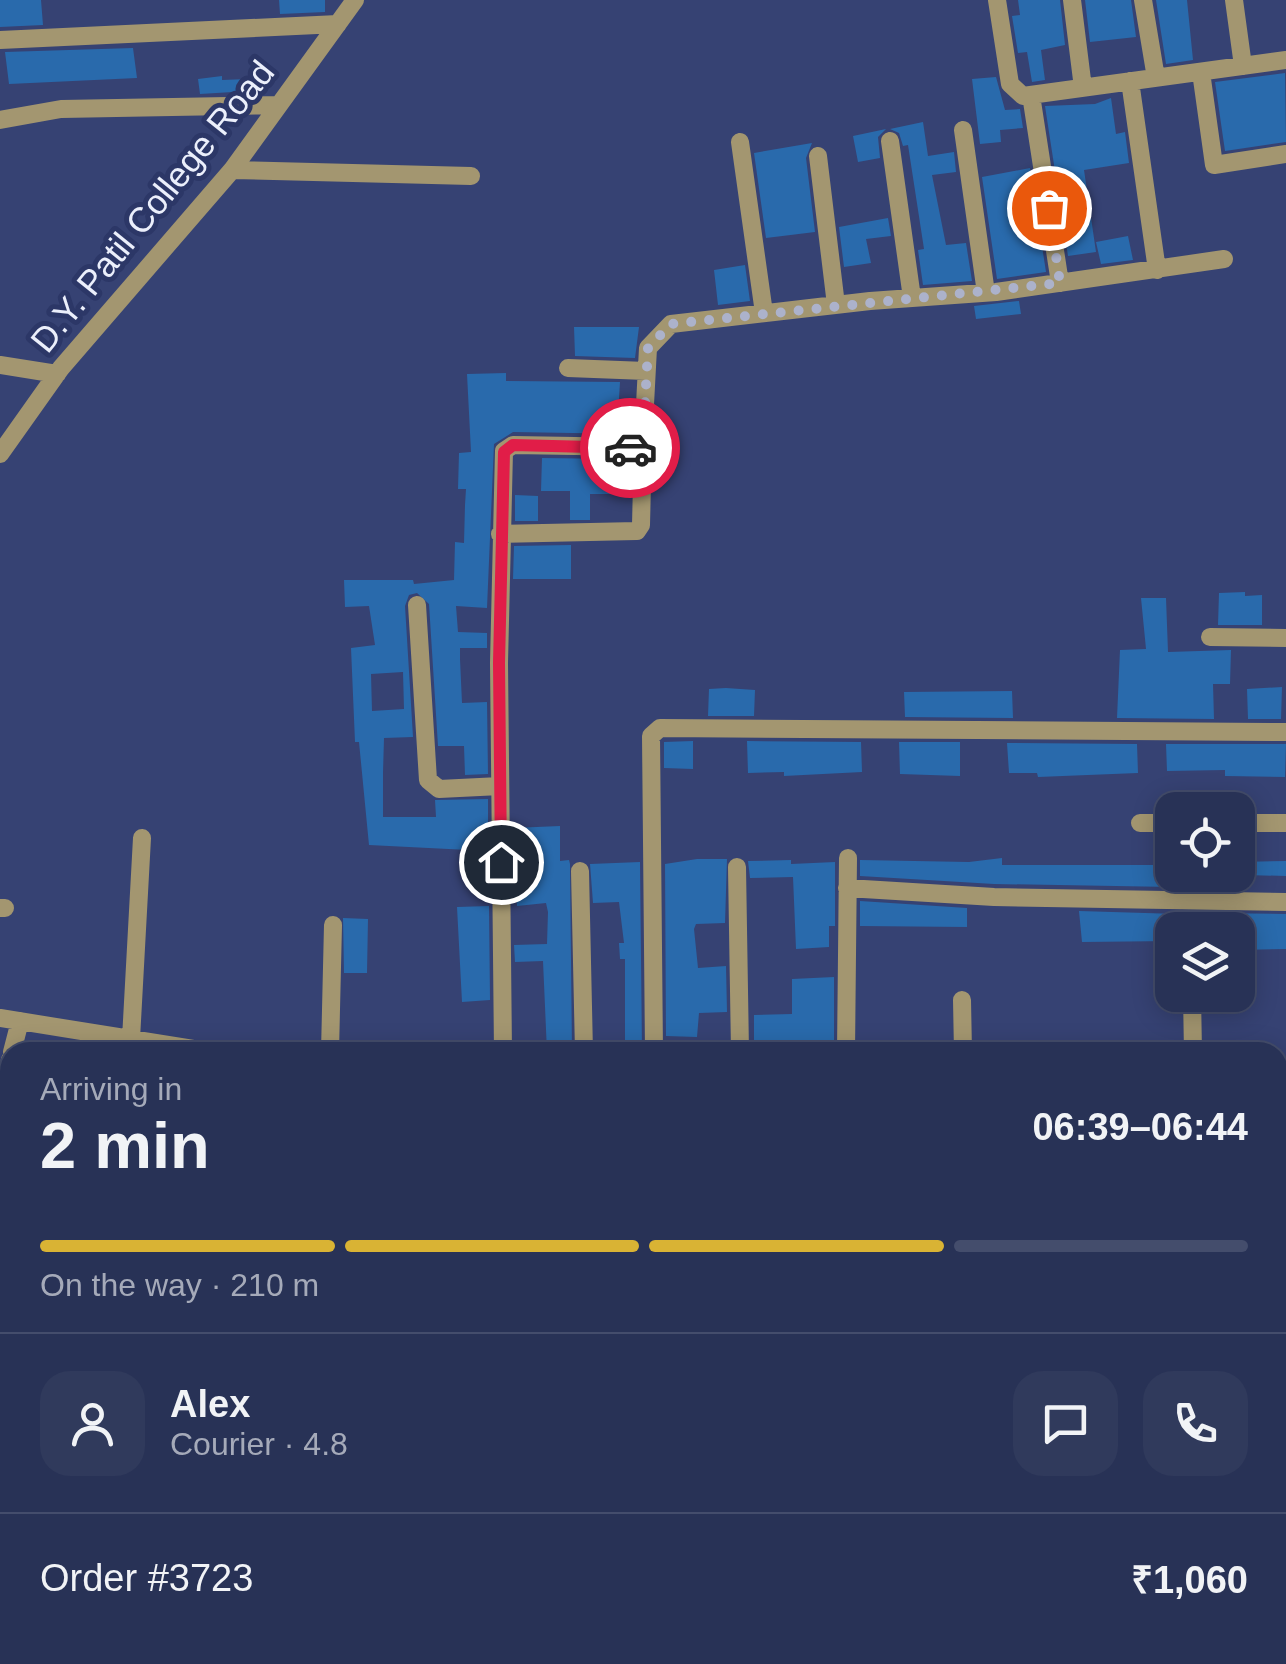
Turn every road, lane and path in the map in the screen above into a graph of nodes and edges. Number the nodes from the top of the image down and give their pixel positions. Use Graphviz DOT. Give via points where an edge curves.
graph roads {
  1 [pos="355,0"];
  2 [pos="996,0"];
  3 [pos="1072,0"];
  4 [pos="1144,0"];
  5 [pos="1234,0"];
  6 [pos="338,24"];
  7 [pos="0,40"];
  8 [pos="1286,60"];
  9 [pos="1243,66"];
  10 [pos="1202,72"];
  11 [pos="1156,78"];
  12 [pos="1130,82"];
  13 [pos="1083,88"];
  14 [pos="1031,95"];
  15 [pos="278,106"];
  16 [pos="0,120"];
  17 [pos="963,130"];
  18 [pos="890,140"];
  19 [pos="740,142"];
  20 [pos="1286,154"];
  21 [pos="818,156"];
  22 [pos="232,170"];
  23 [pos="471,176"];
  24 [pos="1224,258"];
  25 [pos="1158,270"];
  26 [pos="1060,283"];
  27 [pos="986,293"];
  28 [pos="912,298"];
  29 [pos="836,304"];
  30 [pos="764,313"];
  31 [pos="0,365"];
  32 [pos="568,368"];
  33 [pos="646,371"];
  34 [pos="56,374"];
  35 [pos="643,442"];
  36 [pos="0,454"];
  37 [pos="500,534"];
  38 [pos="417,605"];
  39 [pos="1210,637"];
  40 [pos="1286,638"];
  41 [pos="1286,732"];
  42 [pos="500,786"];
  43 [pos="1140,823"];
  44 [pos="1155,823"];
  45 [pos="1255,823"];
  46 [pos="1286,823"];
  47 [pos="142,838"];
  48 [pos="848,858"];
  49 [pos="737,866"];
  50 [pos="580,871"];
  51 [pos="847,888"];
  52 [pos="1190,901"];
  53 [pos="1286,902"];
  54 [pos="1190,912"];
  55 [pos="333,925"];
  56 [pos="962,1000"];
  57 [pos="1193,1012"];
  58 [pos="0,1018"];
  59 [pos="20,1021"];
  60 [pos="130,1039"];
  61 [pos="15,1042"];
  62 [pos="149,1042"];
  63 [pos="330,1042"];
  64 [pos="503,1042"];
  65 [pos="584,1042"];
  66 [pos="654,1042"];
  67 [pos="740,1042"];
  68 [pos="846,1042"];
  69 [pos="964,1042"];
  70 [pos="1194,1042"];
  1 -- 6 [label="street, D.Y. Patil College Road"];
  2 -- 14 [label="street" via="1010,84"];
  3 -- 13 [label="street"];
  4 -- 11 [label="street"];
  5 -- 9 [label="street"];
  6 -- 7 [label="street"];
  6 -- 15 [label="street, D.Y. Patil College Road"];
  8 -- 9 [label="street"];
  9 -- 10 [label="street"];
  10 -- 11 [label="street"];
  10 -- 20 [label="street" via="1214,166"];
  11 -- 12 [label="street"];
  12 -- 13 [label="street"];
  12 -- 25 [label="street"];
  13 -- 14 [label="street"];
  14 -- 26 [label="street"];
  15 -- 16 [label="street" via="61,109"];
  15 -- 22 [label="street, D.Y. Patil College Road"];
  17 -- 27 [label="street"];
  18 -- 28 [label="street"];
  19 -- 30 [label="street"];
  21 -- 29 [label="street"];
  22 -- 23 [label="street"];
  22 -- 34 [label="street, D.Y. Patil College Road"];
  24 -- 25 [label="street"];
  25 -- 26 [label="street"];
  26 -- 27 [label="street"];
  27 -- 28 [label="street"];
  28 -- 29 [label="street"];
  29 -- 30 [label="street"];
  30 -- 33 [label="street" via="671,324 648,348"];
  31 -- 34 [label="street"];
  32 -- 33 [label="street"];
  33 -- 35 [label="street"];
  34 -- 36 [label="street, D.Y. Patil College Road"];
  35 -- 37 [label="street" via="628,448 513,445 501,464"];
  35 -- 37 [label="street" via="636,531"];
  37 -- 42 [label="street"];
  38 -- 42 [label="street" via="428,780 439,789"];
  39 -- 40 [label="street"];
  41 -- 66 [label="street" via="660,728 650,736"];
  42 -- 64 [label="street"];
  43 -- 44 [label="street"];
  45 -- 46 [label="street"];
  47 -- 60 [label="street"];
  48 -- 51 [label="street"];
  49 -- 67 [label="street"];
  50 -- 65 [label="street"];
  51 -- 52 [label="street"];
  51 -- 68 [label="street"];
  52 -- 53 [label="street"];
  52 -- 54 [label="street"];
  55 -- 63 [label="street"];
  56 -- 69 [label="street"];
  57 -- 70 [label="street"];
  58 -- 59 [label="street"];
  59 -- 60 [label="street"];
  59 -- 61 [label="street"];
  60 -- 62 [label="street"];
}
